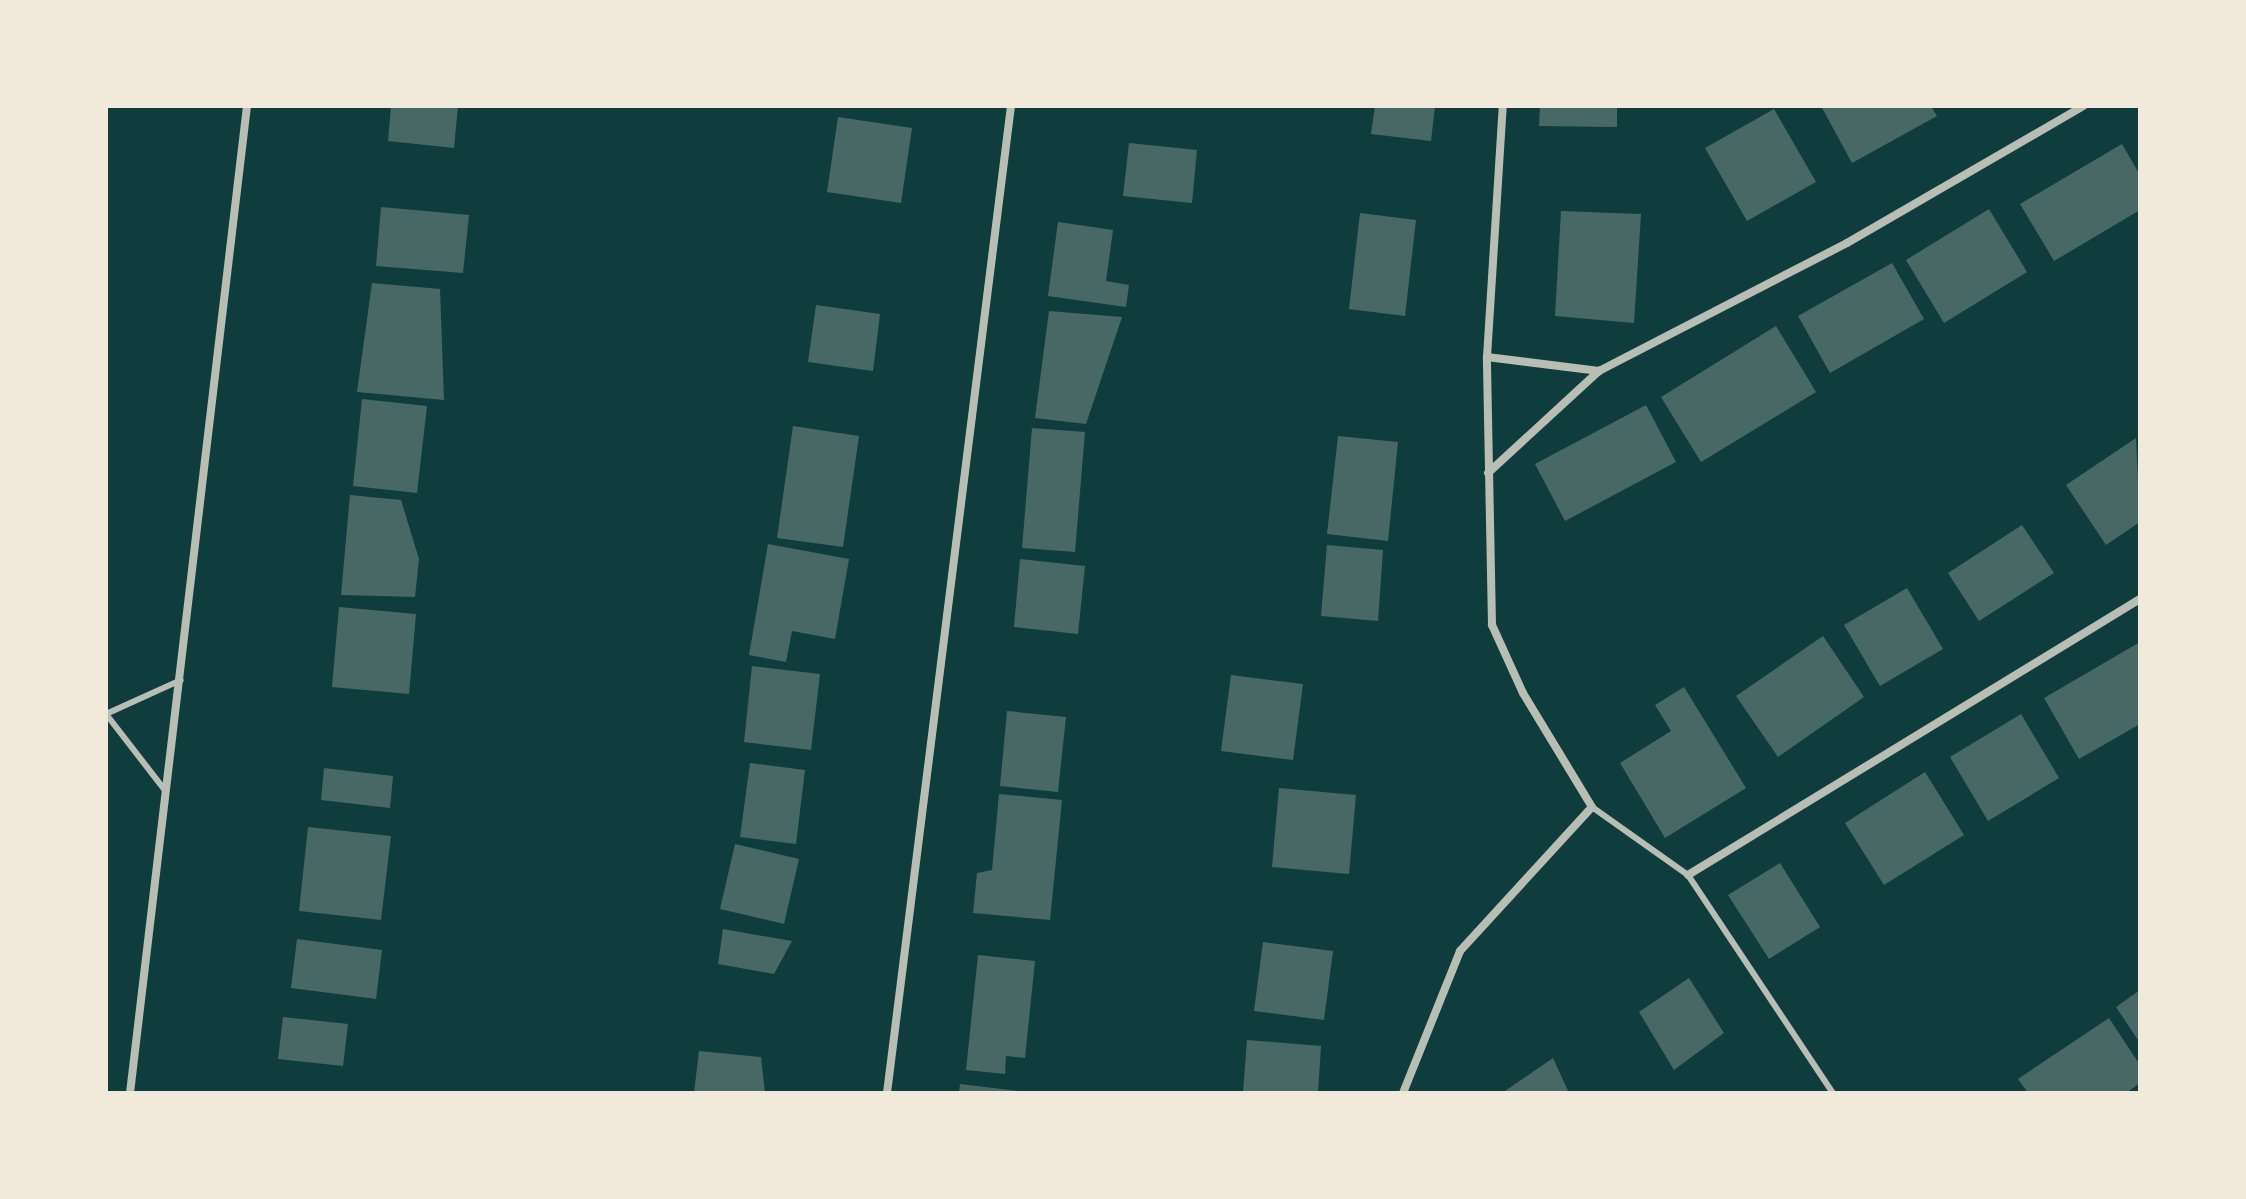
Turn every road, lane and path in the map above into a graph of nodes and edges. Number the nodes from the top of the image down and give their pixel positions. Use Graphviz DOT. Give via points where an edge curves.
graph roads {
  1 [pos="247,106"];
  2 [pos="1011,106"];
  3 [pos="1503,106"];
  4 [pos="2083,106"];
  5 [pos="1487,357"];
  6 [pos="1599,371"];
  7 [pos="1488,473"];
  8 [pos="2140,599"];
  9 [pos="181,680"];
  10 [pos="106,714"];
  11 [pos="164,789"];
  12 [pos="1592,807"];
  13 [pos="1688,875"];
  14 [pos="130,1093"];
  15 [pos="887,1093"];
  16 [pos="1403,1093"];
  17 [pos="1833,1093"];
  1 -- 9 [label="street"];
  2 -- 15 [label="street"];
  3 -- 5 [label="street"];
  4 -- 6 [label="street" via="1847,243"];
  5 -- 6 [label="street"];
  5 -- 7 [label="street"];
  6 -- 7 [label="street"];
  7 -- 12 [label="street" via="1492,625 1523,693"];
  8 -- 13 [label="street"];
  9 -- 10 [label="lane"];
  9 -- 11 [label="street"];
  10 -- 11 [label="lane"];
  11 -- 14 [label="street"];
  12 -- 13 [label="lane"];
  12 -- 16 [label="street" via="1460,951"];
  13 -- 17 [label="lane"];
}
